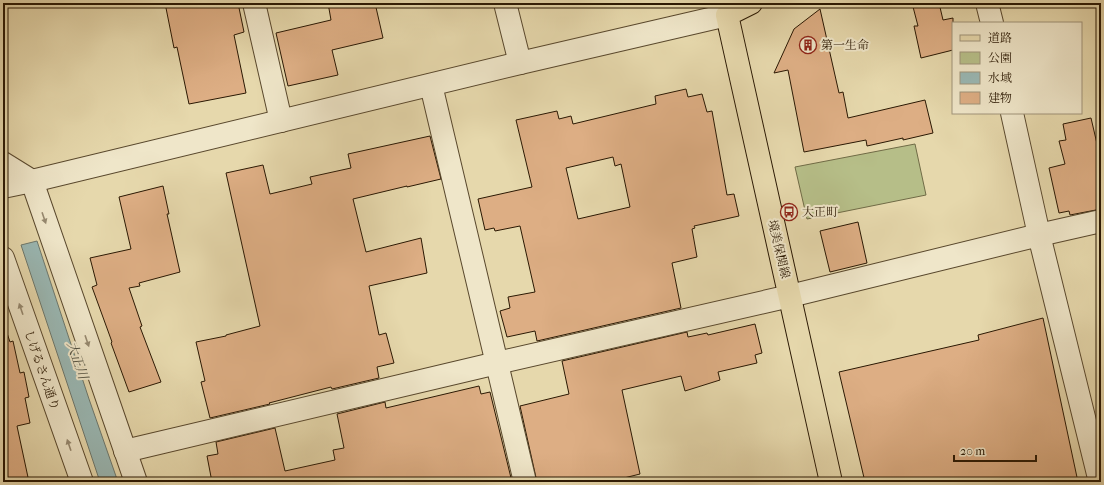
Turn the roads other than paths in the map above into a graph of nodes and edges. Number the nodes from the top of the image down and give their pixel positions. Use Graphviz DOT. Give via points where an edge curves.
graph roads {
  1 [pos="254,3"];
  2 [pos="505,3"];
  3 [pos="751,3"];
  4 [pos="987,3"];
  5 [pos="726,9"];
  6 [pos="992,22"];
  7 [pos="520,63"];
  8 [pos="431,85"];
  9 [pos="1012,114"];
  10 [pos="281,121"];
  11 [pos="3,163"];
  12 [pos="32,181"];
  13 [pos="3,187"];
  14 [pos="1101,221"];
  15 [pos="1039,235"];
  16 [pos="3,258"];
  17 [pos="790,296"];
  18 [pos="497,363"];
  19 [pos="125,451"];
  20 [pos="82,482"];
  21 [pos="136,482"];
  22 [pos="525,482"];
  23 [pos="831,482"];
  24 [pos="1100,482"];
  1 -- 10 [label="street"];
  2 -- 7 [label="street"];
  3 -- 5 [label="main road"];
  4 -- 6 [label="street"];
  5 -- 7 [label="street"];
  5 -- 17 [label="main road, 境美保関線"];
  7 -- 8 [label="street"];
  8 -- 10 [label="street"];
  8 -- 18 [label="street"];
  9 -- 15 [label="street"];
  10 -- 12 [label="street"];
  11 -- 12 [label="street"];
  12 -- 13 [label="street"];
  12 -- 19 [label="street, one-way"];
  14 -- 15 [label="street"];
  15 -- 17 [label="street"];
  15 -- 24 [label="street"];
  20 -- 16 [label="street, しげるさん通り, one-way"];
  17 -- 18 [label="street"];
  17 -- 23 [label="main road, 境美保関線"];
  18 -- 19 [label="street"];
  18 -- 22 [label="street"];
  19 -- 21 [label="street"];
}
